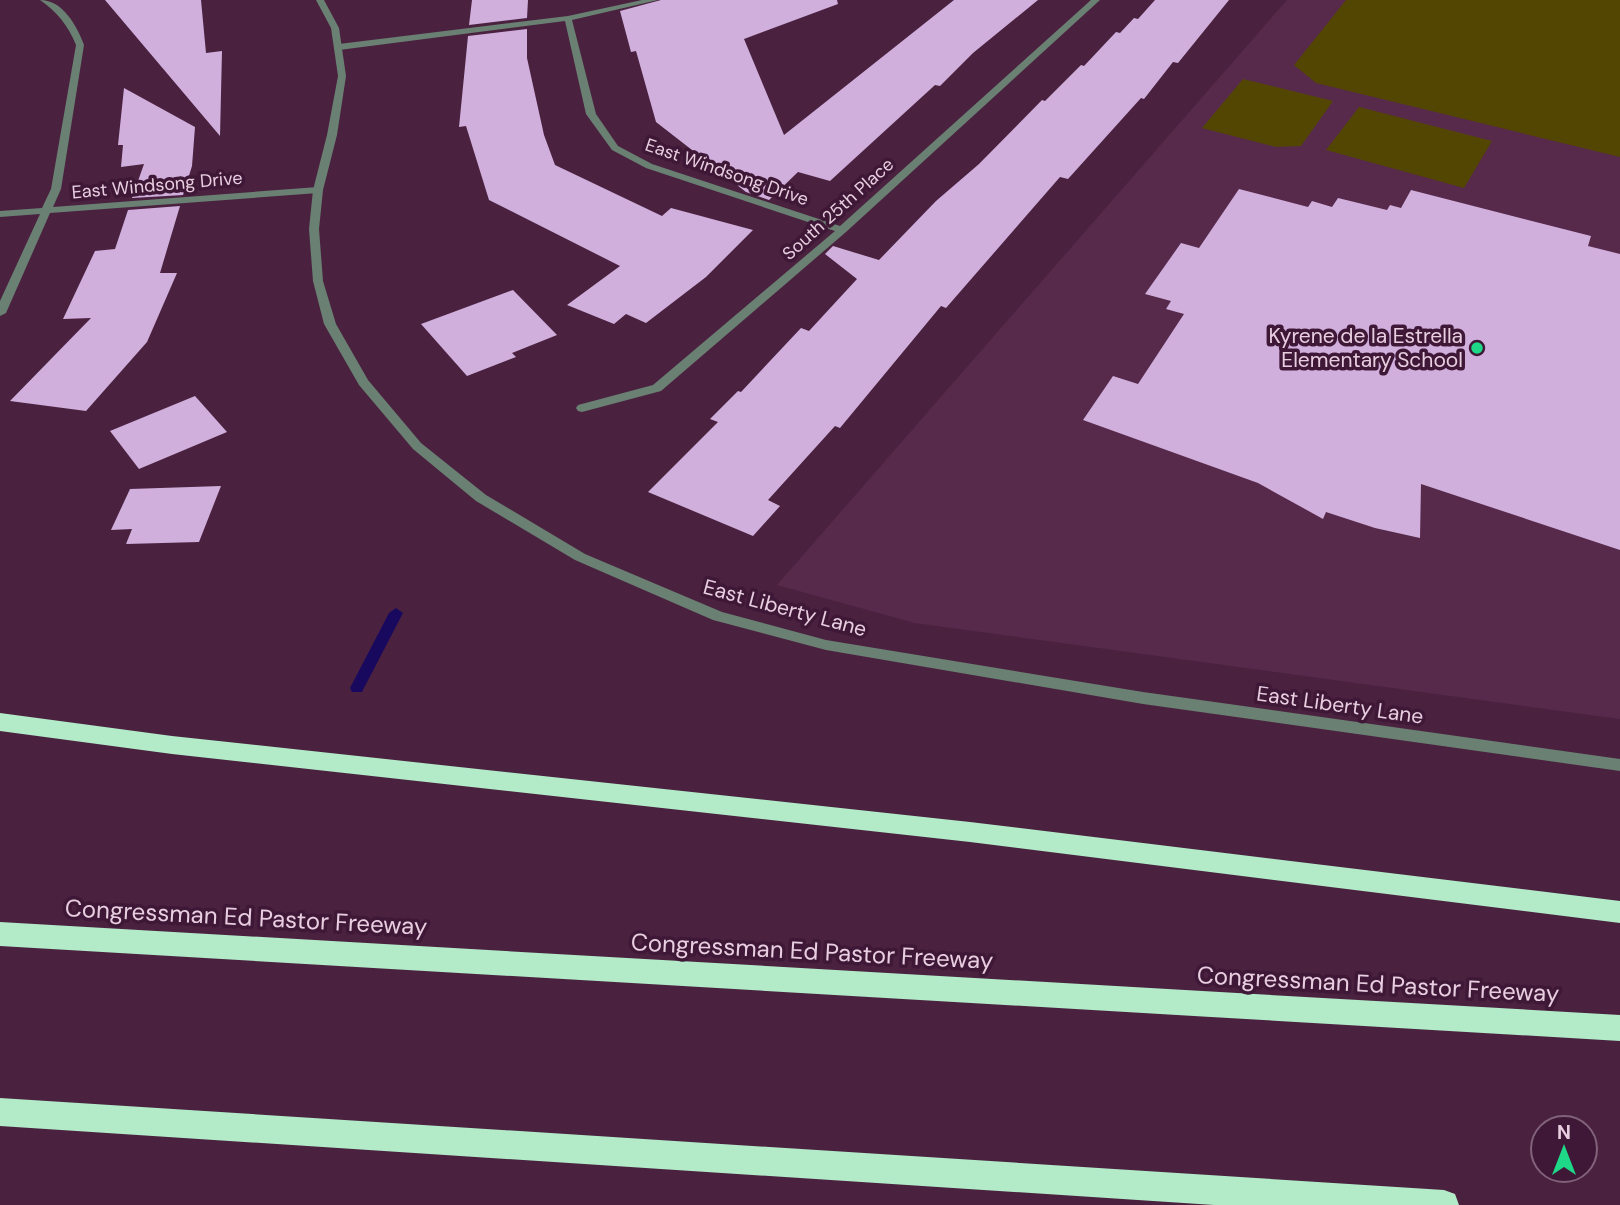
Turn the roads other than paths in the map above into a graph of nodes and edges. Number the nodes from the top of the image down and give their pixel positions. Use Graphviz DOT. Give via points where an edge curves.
graph roads {
  1 [pos="44,0"];
  2 [pos="320,0"];
  3 [pos="654,0"];
  4 [pos="1096,0"];
  5 [pos="568,18"];
  6 [pos="340,47"];
  7 [pos="318,190"];
  8 [pos="47,211"];
  9 [pos="0,214"];
  10 [pos="842,230"];
  11 [pos="0,313"];
  12 [pos="582,408"];
  13 [pos="0,722"];
  14 [pos="1620,765"];
  15 [pos="1620,912"];
  16 [pos="0,933"];
  17 [pos="1620,1028"];
  18 [pos="0,1112"];
  19 [pos="1444,1205"];
  1 -- 8 [label="street" via="65,17 80,45 56,189"];
  2 -- 6 [label="street, East Liberty Lane"];
  3 -- 5 [label="street"];
  4 -- 10 [label="street, South 25th Place"];
  5 -- 6 [label="street"];
  5 -- 10 [label="street, East Windsong Drive" via="591,114 615,148 649,166"];
  6 -- 7 [label="street, East Liberty Lane" via="339,101"];
  7 -- 8 [label="street, East Windsong Drive"];
  7 -- 14 [label="street, East Liberty Lane" via="314,229 318,281 330,324 362,382 416,446 470,489 580,557 719,616 826,645 1143,698"];
  8 -- 9 [label="street, East Windsong Drive"];
  8 -- 11 [label="street"];
  10 -- 12 [label="street, South 25th Place" via="657,388"];
  13 -- 15 [label="highway"];
  16 -- 17 [label="highway, Congressman Ed Pastor Freeway"];
  18 -- 19 [label="highway"];
}
